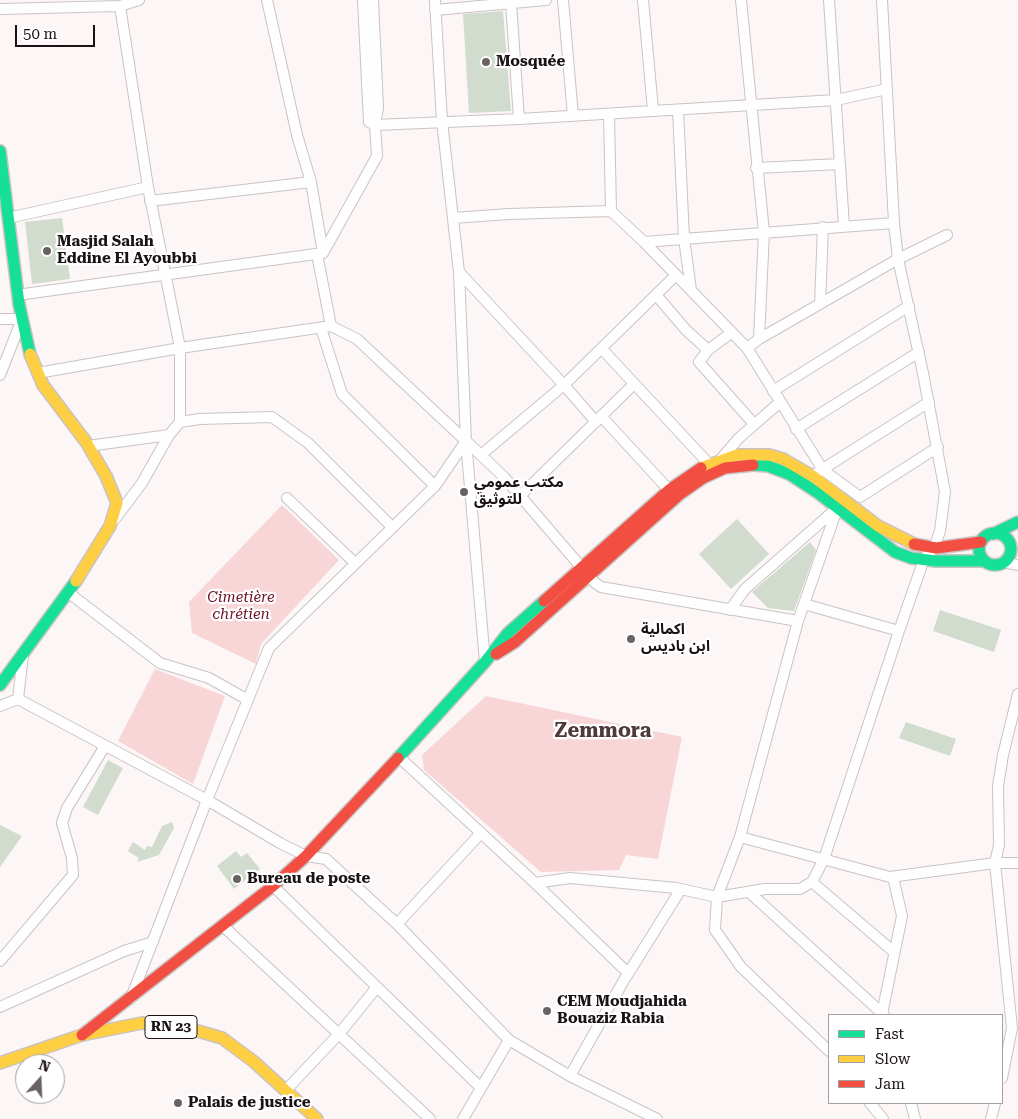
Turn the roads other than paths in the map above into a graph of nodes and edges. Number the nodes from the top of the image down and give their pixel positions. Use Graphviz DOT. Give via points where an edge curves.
graph roads {
  1 [pos="139,0"];
  2 [pos="267,0"];
  3 [pos="363,0"];
  4 [pos="373,0"];
  5 [pos="546,0"];
  6 [pos="564,0"];
  7 [pos="643,0"];
  8 [pos="742,0"];
  9 [pos="829,0"];
  10 [pos="882,0"];
  11 [pos="511,3"];
  12 [pos="435,5"];
  13 [pos="120,6"];
  14 [pos="0,8"];
  15 [pos="887,89"];
  16 [pos="836,100"];
  17 [pos="751,105"];
  18 [pos="653,110"];
  19 [pos="678,110"];
  20 [pos="609,114"];
  21 [pos="573,116"];
  22 [pos="519,119"];
  23 [pos="442,121"];
  24 [pos="375,125"];
  25 [pos="0,151"];
  26 [pos="840,164"];
  27 [pos="756,168"];
  28 [pos="311,182"];
  29 [pos="148,188"];
  30 [pos="150,200"];
  31 [pos="610,212"];
  32 [pos="8,218"];
  33 [pos="453,218"];
  34 [pos="894,223"];
  35 [pos="844,226"];
  36 [pos="823,228"];
  37 [pos="764,232"];
  38 [pos="947,235"];
  39 [pos="684,238"];
  40 [pos="644,242"];
  41 [pos="6,243"];
  42 [pos="320,253"];
  43 [pos="898,258"];
  44 [pos="459,272"];
  45 [pos="165,273"];
  46 [pos="675,276"];
  47 [pos="691,290"];
  48 [pos="17,295"];
  49 [pos="657,296"];
  50 [pos="820,304"];
  51 [pos="909,306"];
  52 [pos="0,319"];
  53 [pos="22,319"];
  54 [pos="326,327"];
  55 [pos="731,333"];
  56 [pos="759,339"];
  57 [pos="180,348"];
  58 [pos="747,348"];
  59 [pos="602,349"];
  60 [pos="708,350"];
  61 [pos="919,352"];
  62 [pos="38,372"];
  63 [pos="0,375"];
  64 [pos="634,384"];
  65 [pos="564,385"];
  66 [pos="773,391"];
  67 [pos="929,402"];
  68 [pos="779,403"];
  69 [pos="599,419"];
  70 [pos="180,422"];
  71 [pos="754,424"];
  72 [pos="796,429"];
  73 [pos="169,435"];
  74 [pos="466,440"];
  75 [pos="88,446"];
  76 [pos="938,447"];
  77 [pos="482,454"];
  78 [pos="720,460"];
  79 [pos="709,464"];
  80 [pos="823,470"];
  81 [pos="813,476"];
  82 [pos="435,486"];
  83 [pos="669,490"];
  84 [pos="521,495"];
  85 [pos="287,498"];
  86 [pos="837,508"];
  87 [pos="1018,522"];
  88 [pos="110,526"];
  89 [pos="392,527"];
  90 [pos="993,534"];
  91 [pos="981,542"];
  92 [pos="934,548"];
  93 [pos="1010,555"];
  94 [pos="924,560"];
  95 [pos="984,561"];
  96 [pos="355,563"];
  97 [pos="1018,565"];
  98 [pos="585,570"];
  99 [pos="69,593"];
  100 [pos="804,604"];
  101 [pos="730,610"];
  102 [pos="798,621"];
  103 [pos="899,631"];
  104 [pos="23,654"];
  105 [pos="485,662"];
  106 [pos="0,685"];
  107 [pos="1018,694"];
  108 [pos="18,699"];
  109 [pos="248,700"];
  110 [pos="0,706"];
  111 [pos="105,746"];
  112 [pos="399,757"];
  113 [pos="207,800"];
  114 [pos="481,833"];
  115 [pos="740,837"];
  116 [pos="306,856"];
  117 [pos="824,859"];
  118 [pos="995,863"];
  119 [pos="1018,863"];
  120 [pos="893,877"];
  121 [pos="812,882"];
  122 [pos="535,883"];
  123 [pos="273,886"];
  124 [pos="682,889"];
  125 [pos="750,892"];
  126 [pos="718,897"];
  127 [pos="397,924"];
  128 [pos="223,926"];
  129 [pos="153,942"];
  130 [pos="894,952"];
  131 [pos="0,961"];
  132 [pos="625,978"];
  133 [pos="377,987"];
  134 [pos="132,998"];
  135 [pos="0,1007"];
  136 [pos="883,1014"];
  137 [pos="339,1034"];
  138 [pos="82,1035"];
  139 [pos="509,1040"];
  140 [pos="828,1050"];
  141 [pos="0,1063"];
  142 [pos="1003,1073"];
  143 [pos="570,1076"];
  144 [pos="481,1088"];
  145 [pos="286,1090"];
  146 [pos="871,1104"];
  147 [pos="911,1104"];
  148 [pos="995,1104"];
  149 [pos="317,1119"];
  150 [pos="430,1119"];
  151 [pos="463,1119"];
  152 [pos="657,1119"];
  153 [pos="883,1119"];
  154 [pos="915,1119"];
  155 [pos="991,1119"];
  1 -- 13 [label="street"];
  2 -- 28 [label="street" via="297,135"];
  3 -- 24 [label="street" via="369,122"];
  4 -- 24 [label="street" via="378,108"];
  5 -- 11 [label="street"];
  6 -- 21 [label="street"];
  7 -- 18 [label="street"];
  8 -- 17 [label="street"];
  9 -- 16 [label="street"];
  10 -- 15 [label="street"];
  11 -- 12 [label="street"];
  11 -- 22 [label="street"];
  12 -- 23 [label="street"];
  13 -- 14 [label="street"];
  13 -- 29 [label="street"];
  15 -- 16 [label="street"];
  15 -- 34 [label="street"];
  16 -- 17 [label="street"];
  16 -- 26 [label="street"];
  17 -- 19 [label="street"];
  17 -- 27 [label="street"];
  18 -- 19 [label="street"];
  18 -- 20 [label="street"];
  19 -- 39 [label="street"];
  20 -- 21 [label="street"];
  20 -- 31 [label="street"];
  21 -- 22 [label="street"];
  22 -- 23 [label="street"];
  23 -- 24 [label="street"];
  23 -- 33 [label="street"];
  24 -- 42 [label="street" via="377,156"];
  25 -- 32 [label="main road"];
  26 -- 27 [label="street"];
  26 -- 35 [label="street"];
  27 -- 37 [label="street"];
  28 -- 30 [label="street"];
  28 -- 42 [label="street"];
  29 -- 30 [label="street"];
  29 -- 32 [label="street"];
  30 -- 45 [label="street"];
  31 -- 33 [label="street"];
  31 -- 40 [label="street"];
  32 -- 41 [label="main road"];
  33 -- 44 [label="street"];
  34 -- 35 [label="street"];
  34 -- 43 [label="street"];
  35 -- 36 [label="street"];
  36 -- 37 [label="street"];
  36 -- 50 [label="street"];
  37 -- 39 [label="street"];
  37 -- 56 [label="street"];
  38 -- 43 [label="street"];
  39 -- 40 [label="street"];
  39 -- 47 [label="street"];
  40 -- 46 [label="street"];
  41 -- 48 [label="main road"];
  42 -- 45 [label="street"];
  42 -- 54 [label="street"];
  43 -- 50 [label="street"];
  43 -- 51 [label="street"];
  44 -- 65 [label="street"];
  44 -- 74 [label="street"];
  45 -- 48 [label="street"];
  45 -- 57 [label="street"];
  46 -- 47 [label="street"];
  46 -- 49 [label="street"];
  47 -- 55 [label="street"];
  48 -- 53 [label="main road"];
  49 -- 59 [label="street"];
  49 -- 60 [label="street"];
  50 -- 56 [label="street"];
  51 -- 61 [label="street"];
  51 -- 66 [label="street"];
  52 -- 53 [label="street"];
  53 -- 62 [label="main road" via="29,352"];
  53 -- 63 [label="street"];
  54 -- 57 [label="street"];
  54 -- 74 [label="street" via="358,339"];
  54 -- 82 [label="street" via="342,394"];
  55 -- 58 [label="street"];
  55 -- 60 [label="street"];
  56 -- 58 [label="street"];
  57 -- 62 [label="street"];
  57 -- 70 [label="street"];
  58 -- 66 [label="street"];
  59 -- 64 [label="street"];
  59 -- 65 [label="street"];
  60 -- 71 [label="street" via="699,362"];
  61 -- 67 [label="street"];
  61 -- 72 [label="street"];
  62 -- 75 [label="main road" via="43,385"];
  64 -- 69 [label="street"];
  64 -- 79 [label="street"];
  65 -- 69 [label="street"];
  65 -- 77 [label="street"];
  66 -- 68 [label="street"];
  67 -- 76 [label="street"];
  67 -- 80 [label="street"];
  68 -- 71 [label="street"];
  68 -- 72 [label="street"];
  69 -- 83 [label="street"];
  69 -- 84 [label="street"];
  70 -- 73 [label="street"];
  70 -- 89 [label="street" via="272,417 308,443"];
  71 -- 78 [label="street"];
  72 -- 80 [label="street"];
  73 -- 75 [label="street"];
  73 -- 88 [label="street" via="142,483"];
  74 -- 77 [label="street"];
  74 -- 82 [label="street"];
  74 -- 105 [label="street"];
  75 -- 88 [label="main road" via="106,476 116,503"];
  76 -- 80 [label="street" via="860,497"];
  76 -- 92 [label="street" via="946,492"];
  77 -- 84 [label="street"];
  78 -- 79 [label="main road"];
  78 -- 81 [label="main road" via="737,455 769,455"];
  79 -- 83 [label="main road"];
  80 -- 81 [label="street"];
  81 -- 92 [label="main road" via="897,538"];
  82 -- 89 [label="street"];
  83 -- 98 [label="main road"];
  84 -- 98 [label="street"];
  85 -- 96 [label="street"];
  86 -- 94 [label="main road" via="895,552"];
  86 -- 98 [label="main road" via="789,474 768,466 724,468 680,494"];
  86 -- 100 [label="street"];
  86 -- 101 [label="street" via="745,589"];
  87 -- 90 [label="main road"];
  88 -- 99 [label="main road"];
  89 -- 96 [label="street"];
  90 -- 91 [label="main road"];
  90 -- 93 [label="main road" via="1007,539"];
  91 -- 92 [label="main road"];
  91 -- 95 [label="main road" via="979,552"];
  92 -- 94 [label="street"];
  93 -- 95 [label="main road" via="994,565"];
  93 -- 97 [label="street"];
  94 -- 95 [label="main road"];
  94 -- 103 [label="street"];
  96 -- 109 [label="street" via="269,648"];
  98 -- 101 [label="street" via="601,587"];
  98 -- 105 [label="main road" via="515,642"];
  99 -- 104 [label="main road"];
  99 -- 109 [label="street" via="160,664 209,678"];
  100 -- 102 [label="street"];
  100 -- 103 [label="street"];
  101 -- 102 [label="street"];
  102 -- 115 [label="street"];
  103 -- 117 [label="street"];
  104 -- 106 [label="main road"];
  104 -- 108 [label="street"];
  105 -- 112 [label="main road"];
  107 -- 118 [label="street" via="998,786 999,845"];
  108 -- 110 [label="street"];
  108 -- 111 [label="street"];
  109 -- 113 [label="street"];
  111 -- 113 [label="street"];
  111 -- 131 [label="street" via="62,823 72,858 73,875"];
  112 -- 114 [label="street"];
  112 -- 116 [label="main road"];
  113 -- 116 [label="street"];
  113 -- 129 [label="street"];
  114 -- 122 [label="street"];
  114 -- 127 [label="street"];
  115 -- 117 [label="street"];
  115 -- 126 [label="street"];
  116 -- 123 [label="main road"];
  116 -- 127 [label="street" via="326,859"];
  117 -- 120 [label="street"];
  117 -- 121 [label="street"];
  118 -- 119 [label="street"];
  118 -- 120 [label="street"];
  118 -- 142 [label="street" via="1012,1028"];
  120 -- 130 [label="street" via="902,916"];
  121 -- 125 [label="street" via="800,888"];
  121 -- 130 [label="street"];
  122 -- 124 [label="street" via="570,878"];
  122 -- 132 [label="street" via="628,972"];
  123 -- 128 [label="main road"];
  123 -- 133 [label="street"];
  124 -- 126 [label="street"];
  124 -- 132 [label="street"];
  125 -- 126 [label="street"];
  125 -- 136 [label="street"];
  126 -- 140 [label="street" via="714,930 741,967"];
  127 -- 139 [label="street"];
  128 -- 134 [label="main road"];
  128 -- 137 [label="street"];
  129 -- 134 [label="street"];
  129 -- 135 [label="street" via="124,951"];
  130 -- 136 [label="street"];
  132 -- 143 [label="street"];
  133 -- 137 [label="street"];
  133 -- 144 [label="street"];
  134 -- 138 [label="main road"];
  137 -- 145 [label="street"];
  137 -- 150 [label="street"];
  138 -- 141 [label="main road, RN 23"];
  138 -- 145 [label="main road, RN 23" via="142,1023 191,1029 222,1038"];
  139 -- 143 [label="street"];
  139 -- 144 [label="street"];
  143 -- 152 [label="street"];
  144 -- 151 [label="street"];
  145 -- 149 [label="main road, RN 23"];
  146 -- 153 [label="street"];
  147 -- 154 [label="street"];
  148 -- 155 [label="street"];
}
